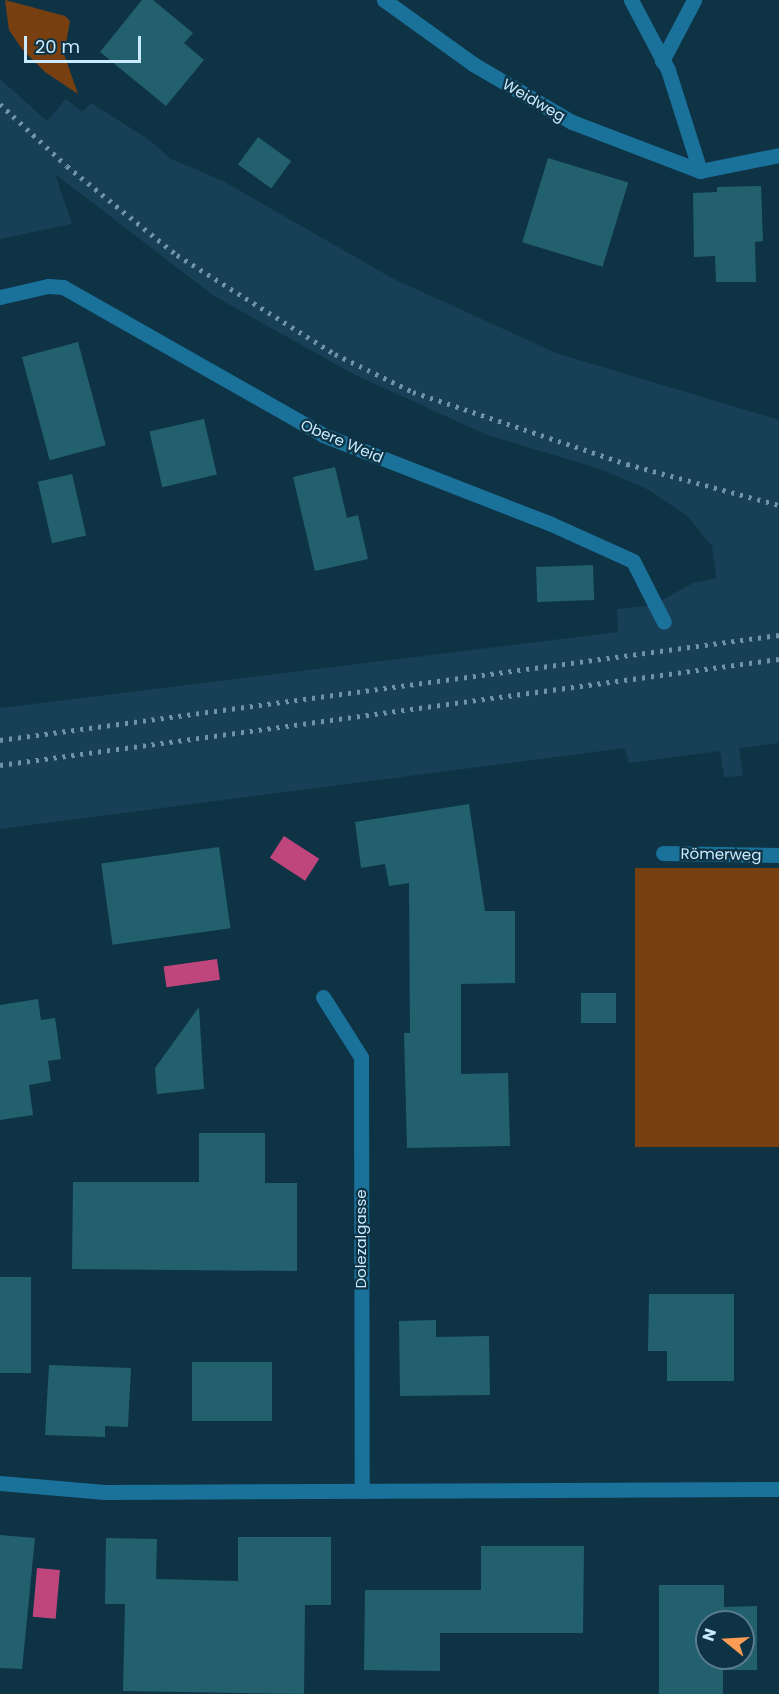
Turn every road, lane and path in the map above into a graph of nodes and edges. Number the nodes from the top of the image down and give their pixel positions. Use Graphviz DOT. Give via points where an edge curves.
graph roads {
  1 [pos="384,0"];
  2 [pos="631,0"];
  3 [pos="694,0"];
  4 [pos="662,60"];
  5 [pos="779,155"];
  6 [pos="700,171"];
  7 [pos="0,297"];
  8 [pos="664,622"];
  9 [pos="663,853"];
  10 [pos="779,855"];
  11 [pos="323,997"];
  12 [pos="0,1483"];
  13 [pos="779,1489"];
  14 [pos="362,1491"];
  1 -- 6 [label="street, Weidweg" via="473,64 572,122"];
  2 -- 4 [label="street"];
  3 -- 4 [label="street"];
  4 -- 6 [label="street"];
  5 -- 6 [label="street"];
  7 -- 8 [label="street, Obere Weid" via="48,286 63,287 322,435 549,523 633,561"];
  9 -- 10 [label="street, Römerweg"];
  11 -- 14 [label="street, Dolezalgasse" via="361,1057"];
  12 -- 14 [label="street" via="105,1492"];
  13 -- 14 [label="street"];
}
